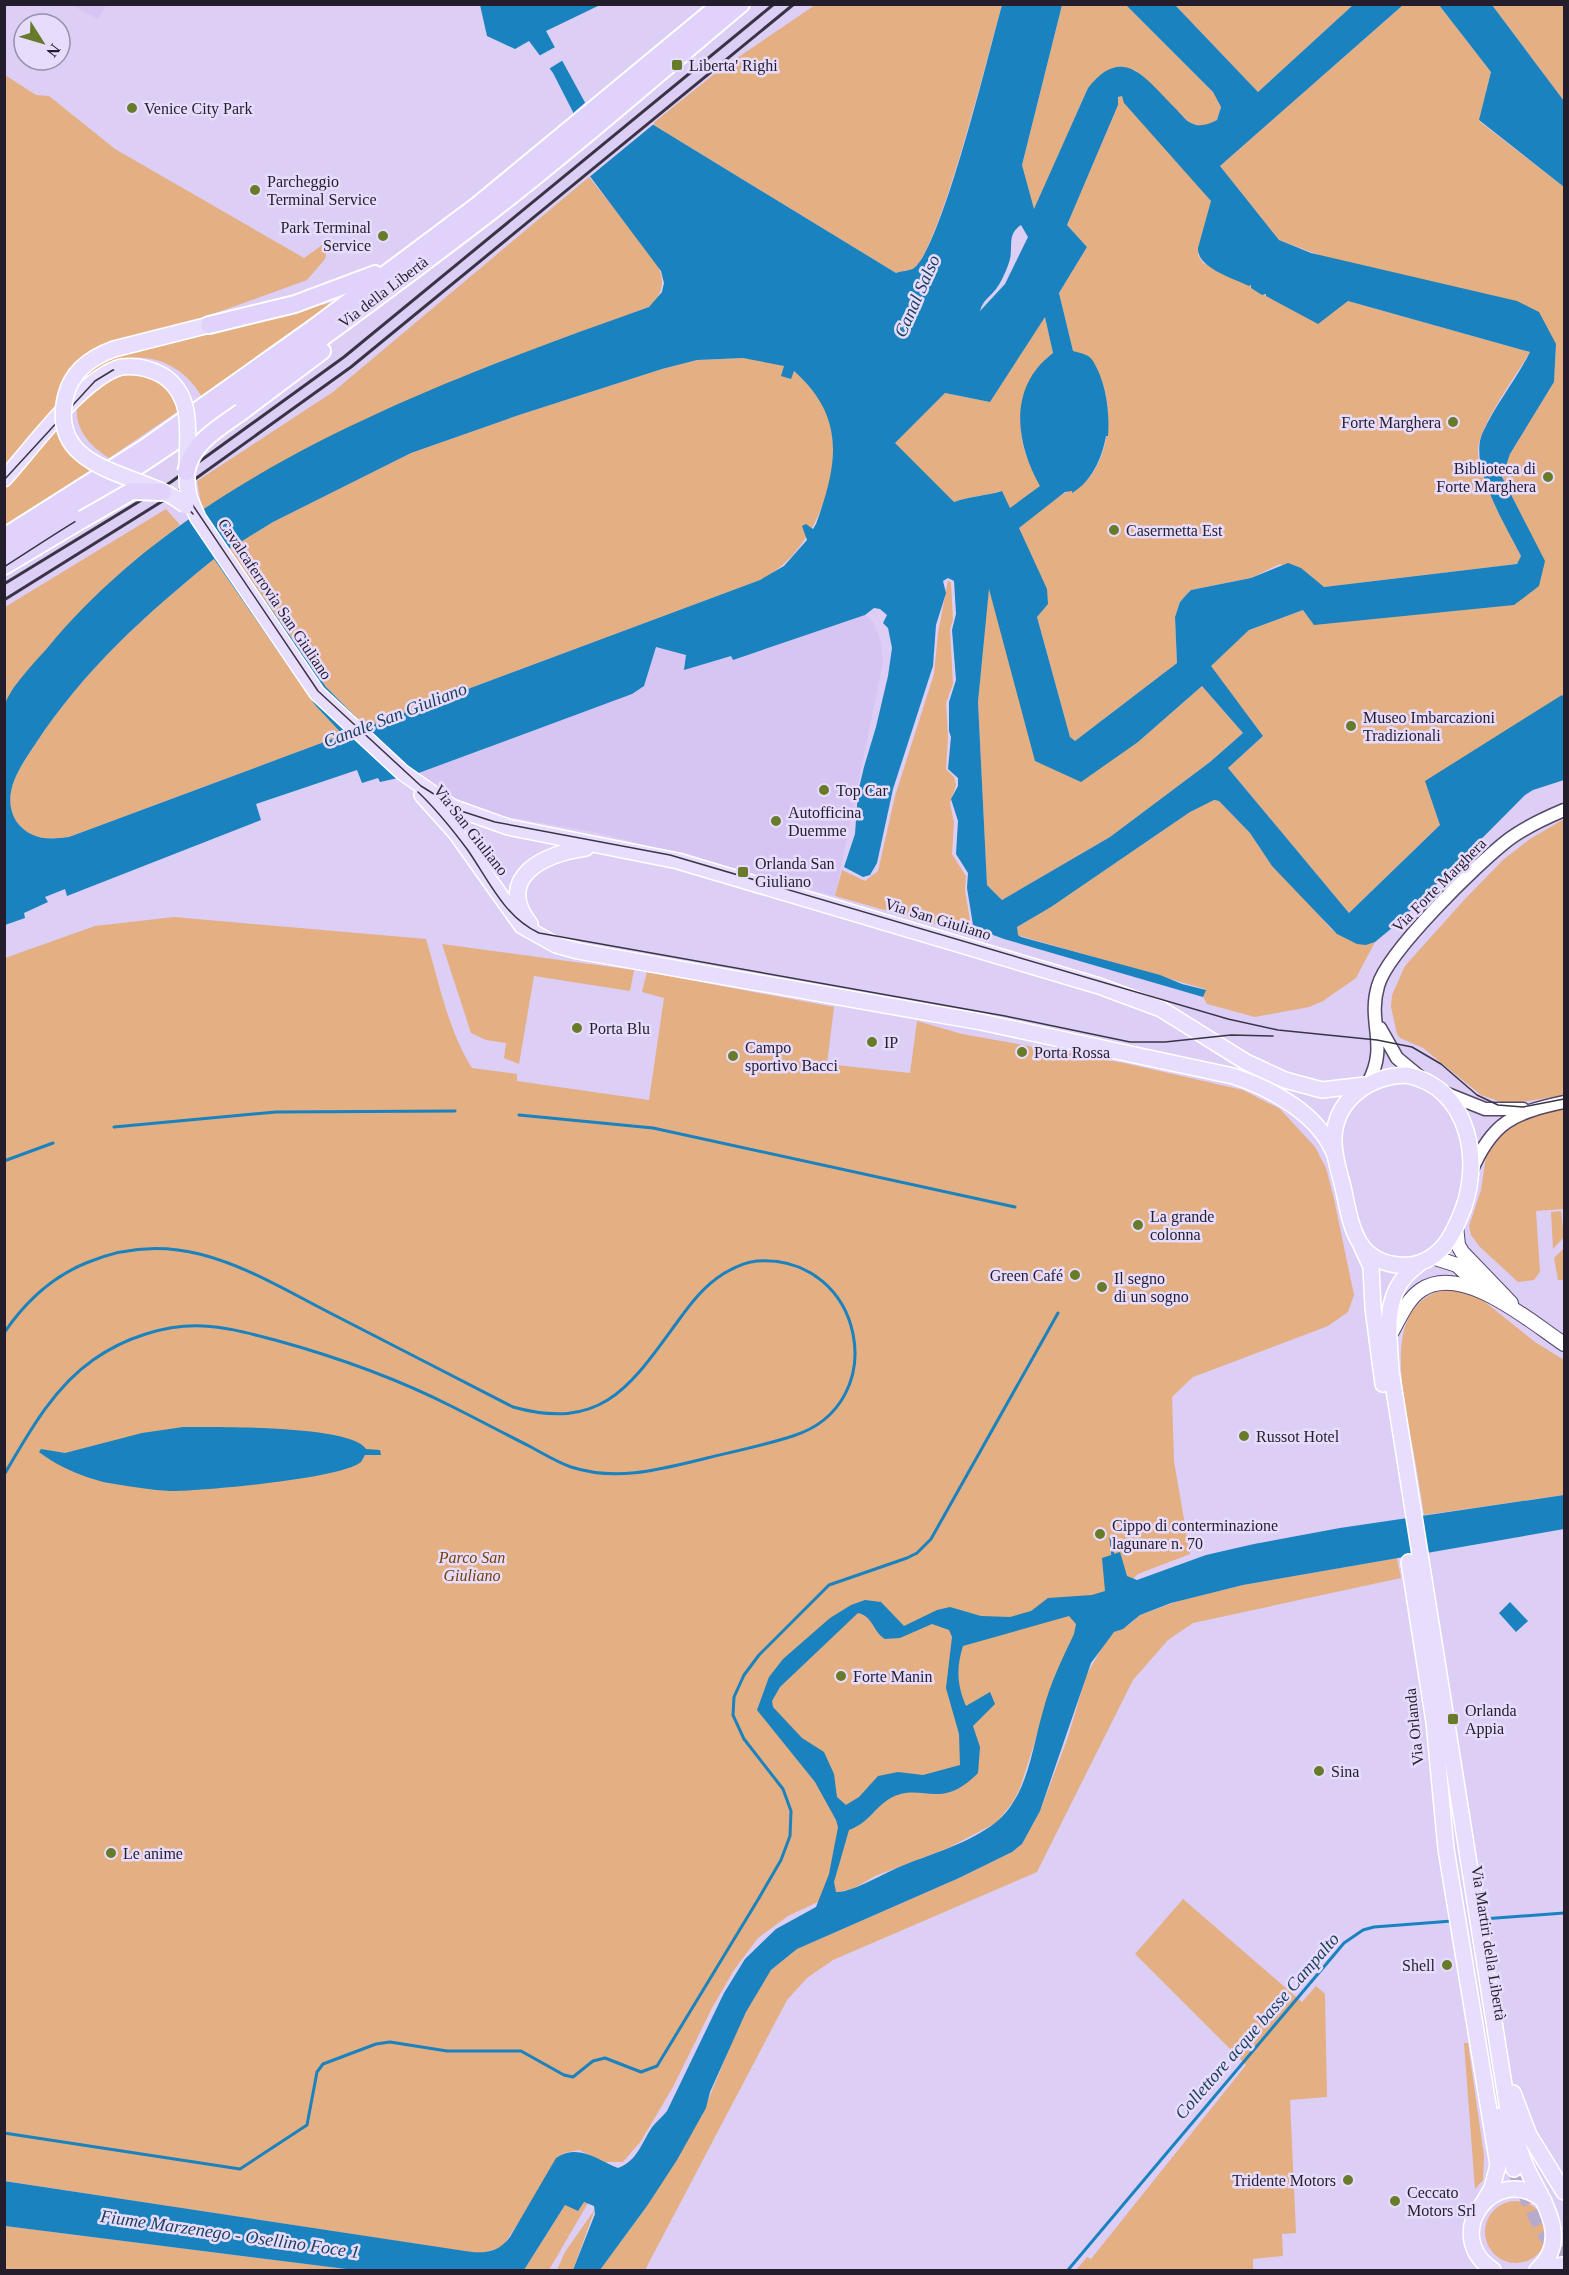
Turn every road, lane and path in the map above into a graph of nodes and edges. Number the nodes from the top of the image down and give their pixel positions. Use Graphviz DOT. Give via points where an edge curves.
graph roads {
  1 [pos="721,4"];
  2 [pos="741,4"];
  3 [pos="639,80"];
  4 [pos="540,163"];
  5 [pos="401,263"];
  6 [pos="209,325"];
  7 [pos="186,472"];
  8 [pos="4,479"];
  9 [pos="163,492"];
  10 [pos="198,518"];
  11 [pos="4,537"];
  12 [pos="4,550"];
  13 [pos="4,566"];
  14 [pos="406,776"];
  15 [pos="1564,810"];
  16 [pos="604,847"];
  17 [pos="547,940"];
  18 [pos="1375,1014"];
  19 [pos="1423,1079"];
  20 [pos="1367,1084"];
  21 [pos="1445,1093"];
  22 [pos="1564,1102"];
  23 [pos="1537,1108"];
  24 [pos="1335,1155"];
  25 [pos="1471,1173"];
  26 [pos="1456,1227"];
  27 [pos="1360,1243"];
  28 [pos="1426,1260"];
  29 [pos="1496,1300"];
  30 [pos="1527,1319"];
  31 [pos="1390,1335"];
  32 [pos="1564,1344"];
  33 [pos="1405,1502"];
  34 [pos="1415,1568"];
  35 [pos="1465,1907"];
  36 [pos="1469,1930"];
  37 [pos="1501,2053"];
  38 [pos="1514,2169"];
  39 [pos="1564,2192"];
  40 [pos="1482,2205"];
  41 [pos="1557,2218"];
  42 [pos="1564,2265"];
  43 [pos="1538,2270"];
  44 [pos="1493,2271"];
  1 -- 3 [label="highway, Via della Libertà"];
  2 -- 3 [label="highway, Via della Libertà"];
  3 -- 4 [label="highway, Via della Libertà"];
  4 -- 5 [label="highway, Via della Libertà"];
  4 -- 7 [label="highway, bridge" via="418,278 201,442"];
  4 -- 12 [label="highway, Via della Libertà" via="489,213 224,408 110,486"];
  5 -- 6 [label="highway" via="295,304"];
  5 -- 11 [label="highway, Via della Libertà" via="217,398"];
  6 -- 9 [label="main road, Cavalcaferrovia San Giuliano, bridge" via="114,349 87,362 71,382 64,405 67,430 75,447 92,463"];
  7 -- 8 [label="main road, Cavalcaferrovia San Giuliano, bridge" via="187,416 180,393 171,381 138,366 102,374"];
  7 -- 10 [label="main road, Cavalcaferrovia San Giuliano, bridge" via="189,497"];
  9 -- 10 [label="main road, Cavalcaferrovia San Giuliano, bridge" via="178,499"];
  9 -- 13 [label="highway, bridge" via="132,491"];
  10 -- 14 [label="main road, Cavalcaferrovia San Giuliano" via="317,693"];
  14 -- 16 [label="main road, Via San Giuliano" via="442,801 480,819"];
  14 -- 17 [label="main road, Via San Giuliano" via="456,833 517,920"];
  15 -- 18 [label="street, Via Forte Marghera" via="1507,841 1404,944 1382,974"];
  16 -- 17 [label="main road" via="553,855 535,865 522,879 520,910"];
  16 -- 20 [label="main road, Via San Giuliano" via="678,861 1099,986 1167,1012 1246,1062 1307,1088 1330,1090"];
  17 -- 24 [label="main road, Via San Giuliano" via="578,951 981,1023 1233,1076 1258,1085 1302,1113 1323,1132"];
  18 -- 19 [label="street" via="1397,1058"];
  18 -- 20 [label="street, Via Forte Marghera" via="1379,1058"];
  19 -- 20 [label="main road" via="1397,1076"];
  19 -- 21 [label="main road"];
  20 -- 24 [label="main road" via="1347,1103 1337,1120"];
  21 -- 23 [label="street" via="1485,1109"];
  21 -- 25 [label="main road" via="1463,1121"];
  22 -- 23 [label="street"];
  23 -- 25 [label="street" via="1498,1126 1485,1142"];
  24 -- 27 [label="main road"];
  25 -- 26 [label="main road" via="1467,1199"];
  26 -- 28 [label="main road" via="1442,1249"];
  26 -- 30 [label="main road" via="1462,1252"];
  27 -- 28 [label="main road" via="1367,1252 1387,1263"];
  27 -- 33 [label="main road, Via Orlanda" via="1372,1274 1373,1308"];
  28 -- 29 [label="main road" via="1457,1265"];
  28 -- 31 [label="main road, Via Orlanda" via="1402,1277 1394,1292"];
  29 -- 30 [label="main road"];
  29 -- 31 [label="main road" via="1464,1285 1430,1285 1408,1303"];
  30 -- 32 [label="main road"];
  31 -- 33 [label="main road, Via Orlanda"];
  33 -- 34 [label="main road, Via Orlanda"];
  34 -- 35 [label="main road, Via Orlanda"];
  34 -- 35 [label="main road, Via Orlanda" via="1439,1790"];
  35 -- 36 [label="main road, Via Orlanda"];
  35 -- 36 [label="main road, Via Orlanda"];
  36 -- 37 [label="main road, Via Orlanda"];
  36 -- 38 [label="main road, Via Martiri della Libertà" via="1498,2110"];
  36 -- 40 [label="main road, Via Orlanda" via="1498,2165"];
  37 -- 39 [label="main road" via="1529,2135"];
  37 -- 41 [label="main road" via="1516,2139 1531,2177"];
  40 -- 41 [label="main road" via="1499,2192 1514,2189 1534,2194"];
  40 -- 44 [label="main road, Via Orlanda" via="1472,2223 1473,2244 1478,2257"];
  41 -- 43 [label="main road" via="1556,2247"];
  42 -- 43 [label="main road"];
}
